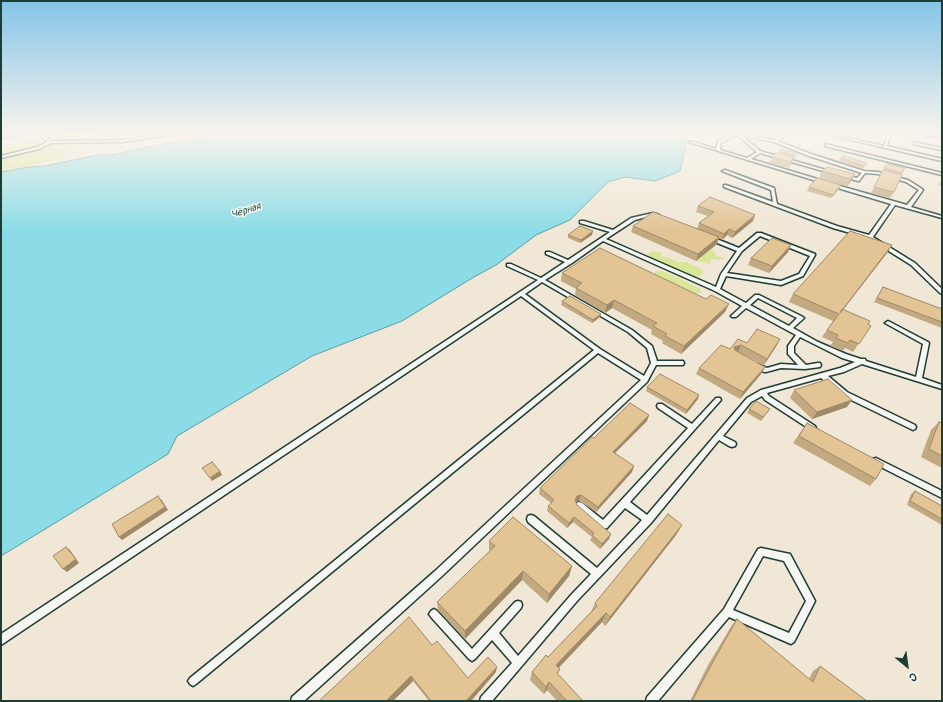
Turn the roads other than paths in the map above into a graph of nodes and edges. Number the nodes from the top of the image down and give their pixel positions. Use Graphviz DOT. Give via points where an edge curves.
graph roads {
  1 [pos="767,166"];
  2 [pos="809,166"];
  3 [pos="844,166"];
  4 [pos="909,166"];
  5 [pos="724,171"];
  6 [pos="864,172"];
  7 [pos="942,174"];
  8 [pos="726,186"];
  9 [pos="894,203"];
  10 [pos="775,205"];
  11 [pos="908,207"];
  12 [pos="660,217"];
  13 [pos="942,217"];
  14 [pos="582,222"];
  15 [pos="613,232"];
  16 [pos="704,235"];
  17 [pos="870,237"];
  18 [pos="603,240"];
  19 [pos="740,250"];
  20 [pos="548,253"];
  21 [pos="570,262"];
  22 [pos="508,265"];
  23 [pos="724,274"];
  24 [pos="542,280"];
  25 [pos="717,290"];
  26 [pos="942,292"];
  27 [pos="522,294"];
  28 [pos="746,306"];
  29 [pos="734,316"];
  30 [pos="888,323"];
  31 [pos="789,329"];
  32 [pos="799,334"];
  33 [pos="598,350"];
  34 [pos="863,361"];
  35 [pos="681,363"];
  36 [pos="654,364"];
  37 [pos="754,364"];
  38 [pos="818,365"];
  39 [pos="805,367"];
  40 [pos="823,376"];
  41 [pos="645,380"];
  42 [pos="919,380"];
  43 [pos="942,387"];
  44 [pos="763,392"];
  45 [pos="718,400"];
  46 [pos="660,406"];
  47 [pos="913,427"];
  48 [pos="693,428"];
  49 [pos="821,432"];
  50 [pos="718,436"];
  51 [pos="732,444"];
  52 [pos="871,458"];
  53 [pos="942,495"];
  54 [pos="624,503"];
  55 [pos="579,506"];
  56 [pos="532,519"];
  57 [pos="648,520"];
  58 [pos="597,574"];
  59 [pos="518,605"];
  60 [pos="727,612"];
  61 [pos="434,614"];
  62 [pos="492,634"];
  63 [pos="1,640"];
  64 [pos="518,663"];
  65 [pos="193,681"];
  66 [pos="296,701"];
  67 [pos="485,701"];
  68 [pos="650,701"];
  1 -- 9 [label="lane"];
  2 -- 6 [label="lane" via="858,180"];
  3 -- 6 [label="lane"];
  4 -- 7 [label="lane"];
  5 -- 10 [label="lane" via="773,189"];
  6 -- 11 [label="lane" via="907,181 921,190"];
  8 -- 10 [label="lane"];
  9 -- 11 [label="lane"];
  9 -- 17 [label="lane"];
  10 -- 17 [label="lane"];
  11 -- 13 [label="lane"];
  12 -- 15 [label="lane" via="653,214 632,219"];
  14 -- 15 [label="lane"];
  15 -- 18 [label="lane"];
  16 -- 19 [label="lane"];
  17 -- 26 [label="lane" via="913,264"];
  18 -- 21 [label="lane"];
  18 -- 25 [label="lane"];
  19 -- 23 [label="lane"];
  19 -- 23 [label="lane" via="759,234 813,255 801,275 781,283"];
  20 -- 21 [label="lane"];
  21 -- 24 [label="lane"];
  22 -- 24 [label="lane"];
  23 -- 25 [label="lane"];
  24 -- 27 [label="lane"];
  24 -- 36 [label="lane" via="630,331 650,346"];
  25 -- 28 [label="lane"];
  27 -- 33 [label="lane"];
  27 -- 63 [label="lane"];
  28 -- 29 [label="lane"];
  28 -- 31 [label="lane"];
  28 -- 31 [label="lane" via="756,296 801,318"];
  30 -- 42 [label="lane" via="926,343"];
  31 -- 32 [label="lane"];
  32 -- 34 [label="lane" via="844,356"];
  32 -- 39 [label="lane" via="791,346 791,354"];
  33 -- 41 [label="lane"];
  33 -- 65 [label="lane"];
  34 -- 40 [label="lane"];
  34 -- 42 [label="lane"];
  35 -- 36 [label="lane"];
  36 -- 41 [label="lane"];
  37 -- 39 [label="lane" via="766,370 781,366"];
  38 -- 39 [label="lane"];
  40 -- 44 [label="lane"];
  40 -- 47 [label="lane" via="845,394"];
  41 -- 66 [label="lane" via="438,574"];
  42 -- 43 [label="lane"];
  44 -- 49 [label="lane" via="767,398"];
  44 -- 50 [label="lane" via="748,400"];
  45 -- 48 [label="lane"];
  46 -- 48 [label="lane"];
  48 -- 54 [label="lane"];
  50 -- 51 [label="lane"];
  50 -- 57 [label="lane"];
  52 -- 53 [label="lane"];
  54 -- 55 [label="lane" via="604,525"];
  54 -- 57 [label="lane"];
  56 -- 58 [label="lane"];
  57 -- 58 [label="lane"];
  58 -- 64 [label="lane"];
  59 -- 62 [label="lane"];
  60 -- 60 [label="lane" via="761,552 787,557 812,601 791,639"];
  60 -- 68 [label="lane"];
  61 -- 62 [label="lane" via="472,656"];
  62 -- 64 [label="lane"];
  64 -- 67 [label="lane"];
}
